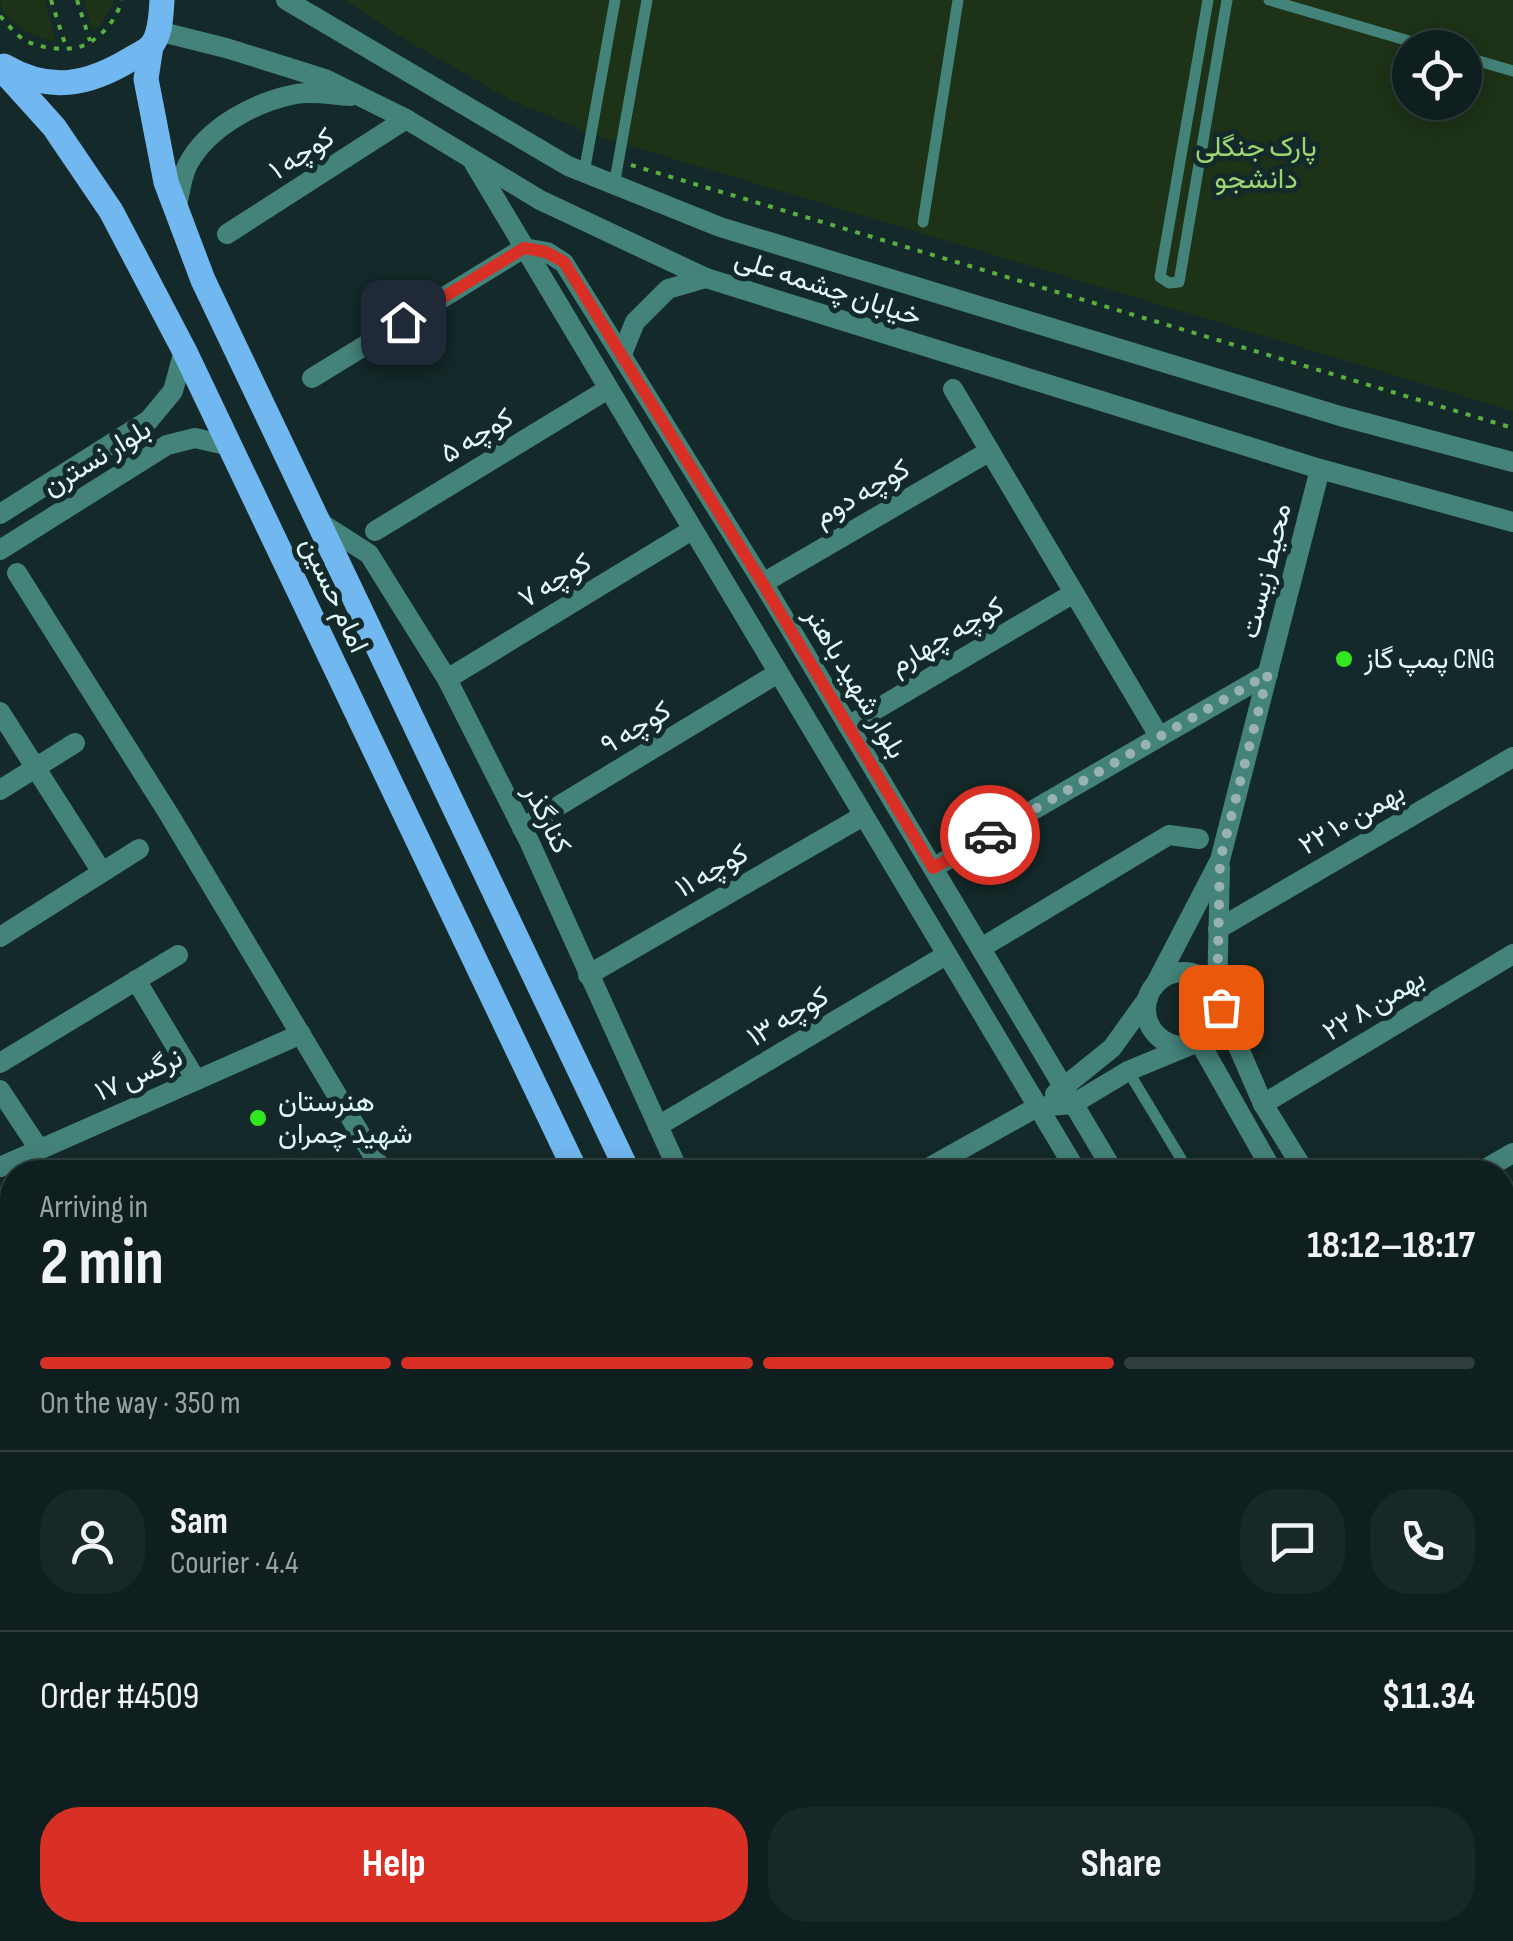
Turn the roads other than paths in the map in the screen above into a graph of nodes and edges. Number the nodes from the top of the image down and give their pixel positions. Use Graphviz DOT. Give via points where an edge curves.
graph roads {
  1 [pos="162,0"];
  2 [pos="286,0"];
  3 [pos="614,0"];
  4 [pos="647,0"];
  5 [pos="958,0"];
  6 [pos="1208,0"];
  7 [pos="1227,0"];
  8 [pos="1269,0"];
  9 [pos="1392,36"];
  10 [pos="155,38"];
  11 [pos="1482,62"];
  12 [pos="0,65"];
  13 [pos="1513,71"];
  14 [pos="363,98"];
  15 [pos="406,120"];
  16 [pos="473,161"];
  17 [pos="584,174"];
  18 [pos="614,186"];
  19 [pos="176,209"];
  20 [pos="923,222"];
  21 [pos="227,234"];
  22 [pos="524,248"];
  23 [pos="706,278"];
  24 [pos="184,350"];
  25 [pos="622,354"];
  26 [pos="312,378"];
  27 [pos="608,388"];
  28 [pos="953,389"];
  29 [pos="230,446"];
  30 [pos="990,451"];
  31 [pos="1513,462"];
  32 [pos="1320,469"];
  33 [pos="0,514"];
  34 [pos="319,522"];
  35 [pos="1513,522"];
  36 [pos="375,530"];
  37 [pos="692,530"];
  38 [pos="0,550"];
  39 [pos="17,573"];
  40 [pos="763,584"];
  41 [pos="1074,593"];
  42 [pos="778,673"];
  43 [pos="1268,674"];
  44 [pos="447,678"];
  45 [pos="0,712"];
  46 [pos="848,726"];
  47 [pos="1159,736"];
  48 [pos="74,743"];
  49 [pos="1513,757"];
  50 [pos="35,768"];
  51 [pos="0,790"];
  52 [pos="863,816"];
  53 [pos="522,828"];
  54 [pos="1198,839"];
  55 [pos="139,848"];
  56 [pos="1220,860"];
  57 [pos="933,868"];
  58 [pos="102,872"];
  59 [pos="1218,929"];
  60 [pos="0,937"];
  61 [pos="981,948"];
  62 [pos="1513,954"];
  63 [pos="178,955"];
  64 [pos="946,955"];
  65 [pos="588,974"];
  66 [pos="136,980"];
  67 [pos="1152,991"];
  68 [pos="1219,1000"];
  69 [pos="300,1034"];
  70 [pos="1193,1045"];
  71 [pos="0,1063"];
  72 [pos="1128,1071"];
  73 [pos="196,1080"];
  74 [pos="0,1090"];
  75 [pos="1068,1096"];
  76 [pos="1263,1104"];
  77 [pos="1037,1107"];
  78 [pos="658,1126"];
  79 [pos="39,1149"];
  80 [pos="15,1160"];
  81 [pos="375,1160"];
  82 [pos="570,1160"];
  83 [pos="622,1160"];
  84 [pos="674,1160"];
  85 [pos="942,1160"];
  86 [pos="1069,1160"];
  87 [pos="1107,1160"];
  88 [pos="1182,1160"];
  89 [pos="1265,1160"];
  90 [pos="1298,1160"];
  1 -- 10 [label="main road, امام حسین"];
  2 -- 17 [label="street, خیابان چشمه علی"];
  3 -- 17 [label="lane"];
  4 -- 18 [label="lane"];
  5 -- 20 [label="lane"];
  6 -- 7 [label="lane" via="1160,277 1169,283 1179,282"];
  8 -- 9 [label="lane"];
  10 -- 12 [label="main road" via="90,80 57,84"];
  10 -- 14 [label="street, خیابان چشمه علی" via="273,62"];
  10 -- 19 [label="main road, امام حسین" via="146,79"];
  11 -- 13 [label="lane"];
  12 -- 24 [label="main road, امام حسین" via="111,211"];
  14 -- 15 [label="street, خیابان چشمه علی"];
  14 -- 19 [label="street" via="298,94 245,112 204,143 187,166"];
  15 -- 16 [label="street, خیابان چشمه علی"];
  15 -- 21 [label="street, کوچه ۱"];
  16 -- 22 [label="street"];
  16 -- 23 [label="street, خیابان چشمه علی"];
  17 -- 18 [label="street, خیابان چشمه علی"];
  18 -- 31 [label="street, خیابان چشمه علی" via="720,228"];
  19 -- 34 [label="main road, امام حسین"];
  22 -- 25 [label="street, بلوار شهید باهنر" via="564,262"];
  22 -- 26 [label="street"];
  22 -- 27 [label="street"];
  23 -- 25 [label="street" via="668,289 635,322"];
  23 -- 32 [label="street, خیابان چشمه علی"];
  24 -- 29 [label="main road, امام حسین"];
  24 -- 33 [label="street, بلوار نسترن" via="173,391 149,420"];
  25 -- 40 [label="street, بلوار شهید باهنر"];
  27 -- 36 [label="street, کوچه ۵"];
  27 -- 37 [label="street"];
  28 -- 30 [label="street"];
  29 -- 38 [label="street, بلوار نسترن" via="194,438 166,445"];
  29 -- 82 [label="main road, امام حسین"];
  30 -- 40 [label="street, کوچه دوم"];
  30 -- 41 [label="street"];
  32 -- 35 [label="street, خیابان چشمه علی"];
  32 -- 43 [label="street, محیط زیست"];
  34 -- 44 [label="street, کنارگذر" via="369,554"];
  34 -- 83 [label="main road, امام حسین"];
  37 -- 42 [label="street"];
  37 -- 44 [label="street, کوچه ۷"];
  39 -- 69 [label="street"];
  40 -- 46 [label="street, بلوار شهید باهنر"];
  41 -- 46 [label="street, کوچه چهارم"];
  41 -- 47 [label="street"];
  42 -- 52 [label="street"];
  42 -- 53 [label="street, کوچه ۹"];
  43 -- 47 [label="street"];
  43 -- 56 [label="street, محیط زیست"];
  44 -- 53 [label="street, کنارگذر"];
  45 -- 50 [label="street"];
  46 -- 57 [label="street, بلوار شهید باهنر"];
  47 -- 57 [label="street"];
  48 -- 50 [label="street"];
  49 -- 59 [label="street, ۲۲ بهمن ۱۰"];
  50 -- 51 [label="street"];
  50 -- 58 [label="street"];
  52 -- 64 [label="street"];
  52 -- 65 [label="street, کوچه ۱۱"];
  53 -- 65 [label="street, کنارگذر"];
  54 -- 61 [label="street" via="1169,834"];
  55 -- 58 [label="street"];
  56 -- 59 [label="street, محیط زیست"];
  56 -- 67 [label="street, محیط زیست"];
  57 -- 61 [label="street, بلوار شهید باهنر"];
  58 -- 60 [label="street"];
  59 -- 68 [label="street, محیط زیست"];
  61 -- 75 [label="street, بلوار شهید باهنر"];
  62 -- 76 [label="street, ۲۲ بهمن ۸"];
  63 -- 66 [label="street"];
  64 -- 77 [label="street"];
  64 -- 78 [label="street, کوچه ۱۳"];
  65 -- 78 [label="street, کنارگذر"];
  66 -- 71 [label="street"];
  66 -- 73 [label="street"];
  67 -- 68 [label="street" via="1167,976 1196,974"];
  67 -- 70 [label="street" via="1146,1012 1159,1038"];
  67 -- 75 [label="street, محیط زیست"];
  68 -- 70 [label="street" via="1219,1022"];
  68 -- 76 [label="street"];
  69 -- 73 [label="street, نرگس ۱۷"];
  69 -- 81 [label="street"];
  70 -- 72 [label="street"];
  70 -- 89 [label="street"];
  72 -- 75 [label="street"];
  72 -- 88 [label="lane"];
  73 -- 79 [label="street, نرگس ۱۷"];
  74 -- 79 [label="street"];
  75 -- 77 [label="street"];
  75 -- 87 [label="street, بلوار شهید باهنر"];
  76 -- 90 [label="street"];
  77 -- 85 [label="street"];
  77 -- 86 [label="street"];
  78 -- 84 [label="street, کنارگذر"];
  79 -- 80 [label="street, نرگس ۱۷"];
}
